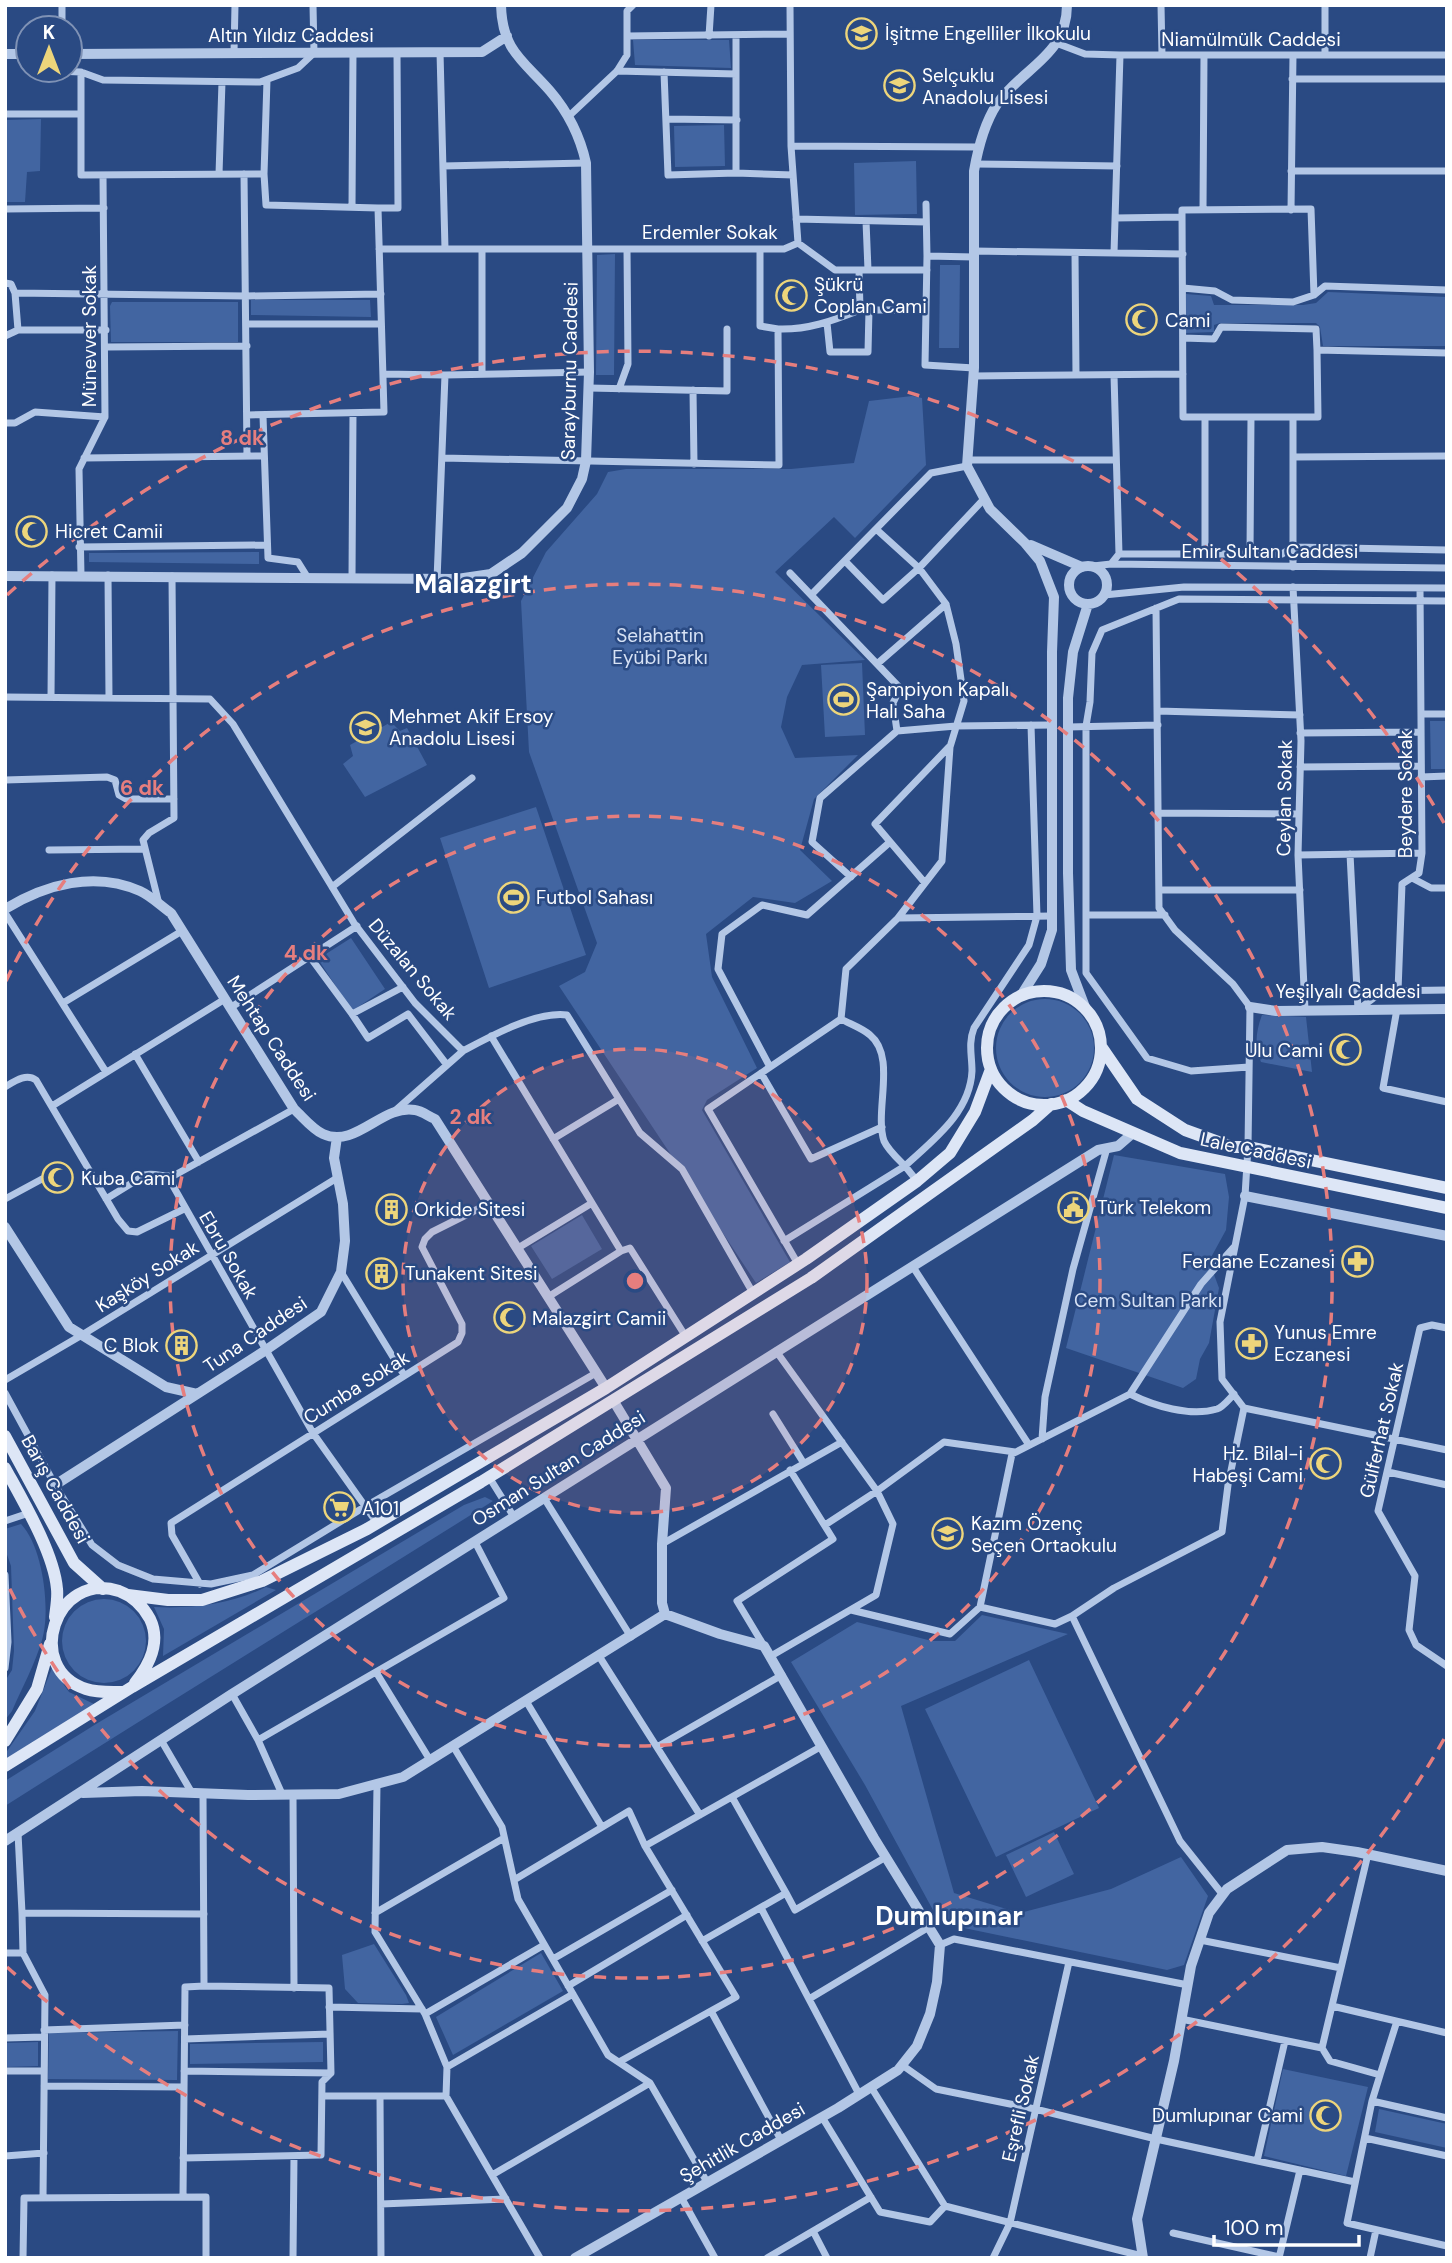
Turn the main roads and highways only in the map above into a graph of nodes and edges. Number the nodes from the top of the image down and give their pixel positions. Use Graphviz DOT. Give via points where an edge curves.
graph roads {
  1 [pos="1102,1048"];
  2 [pos="991,1069"];
  3 [pos="1066,1100"];
  4 [pos="1051,1104"];
  5 [pos="1447,1188"];
  6 [pos="1447,1208"];
  7 [pos="5,1436"];
  8 [pos="5,1468"];
  9 [pos="103,1589"];
  10 [pos="128,1595"];
  11 [pos="55,1620"];
  12 [pos="51,1640"];
  13 [pos="128,1690"];
  14 [pos="5,1741"];
  15 [pos="5,1766"];
  1 -- 2 [label="main road" via="1097,1026 1085,1007 1056,991 1039,990 1007,1004 995,1017 988,1034"];
  1 -- 3 [label="main road" via="1092,1079"];
  1 -- 5 [label="main road, Lale Caddesi" via="1137,1099 1185,1130 1233,1147"];
  2 -- 4 [label="main road" via="1009,1093 1036,1104"];
  2 -- 10 [label="main road" via="975,1112 950,1153 917,1181 606,1388 377,1523 262,1581 202,1600"];
  3 -- 4 [label="main road"];
  3 -- 6 [label="main road, Lale Caddesi" via="1180,1153"];
  4 -- 13 [label="main road" via="811,1278 489,1477"];
  7 -- 9 [label="main road, Barış Caddesi" via="74,1563"];
  8 -- 11 [label="main road, Barış Caddesi" via="51,1563 58,1590"];
  9 -- 10 [label="main road"];
  9 -- 11 [label="main road" via="74,1597"];
  10 -- 13 [label="main road" via="142,1606 155,1639 152,1656"];
  11 -- 12 [label="main road"];
  12 -- 13 [label="main road" via="54,1656 71,1681 85,1689"];
  12 -- 14 [label="main road" via="37,1689"];
  13 -- 15 [label="main road"];
}
